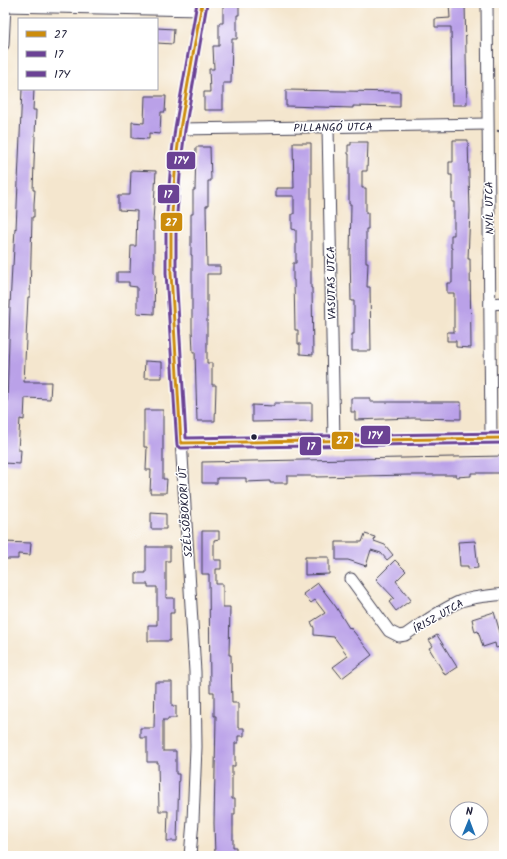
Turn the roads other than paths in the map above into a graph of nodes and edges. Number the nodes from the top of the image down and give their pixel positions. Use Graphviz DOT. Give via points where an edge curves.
graph roads {
  1 [pos="487,3"];
  2 [pos="27,4"];
  3 [pos="4,6"];
  4 [pos="201,7"];
  5 [pos="3,45"];
  6 [pos="487,124"];
  7 [pos="328,127"];
  8 [pos="180,129"];
  9 [pos="504,303"];
  10 [pos="490,304"];
  11 [pos="491,438"];
  12 [pos="504,438"];
  13 [pos="334,440"];
  14 [pos="180,443"];
  15 [pos="351,579"];
  16 [pos="504,594"];
  17 [pos="190,856"];
  1 -- 6 [label="street, NYÍL UTCA"];
  2 -- 3 [label="street"];
  2 -- 4 [label="street"];
  3 -- 5 [label="street"];
  4 -- 8 [label="street, SZÉLSŐBOKORI ÚT"];
  6 -- 7 [label="street, PILLANGÓ UTCA"];
  6 -- 10 [label="street, NYÍL UTCA"];
  7 -- 8 [label="street, PILLANGÓ UTCA"];
  7 -- 13 [label="street, VASUTAS UTCA"];
  8 -- 14 [label="street, SZÉLSŐBOKORI ÚT" via="171,226"];
  9 -- 10 [label="street"];
  10 -- 11 [label="street, NYÍL UTCA"];
  11 -- 12 [label="street"];
  11 -- 13 [label="street"];
  13 -- 14 [label="street"];
  14 -- 17 [label="street, SZÉLSŐBOKORI ÚT" via="195,672 196,747"];
  15 -- 16 [label="street, ÍRISZ UTCA" via="389,631 399,636 405,635 462,601 479,596"];
}
